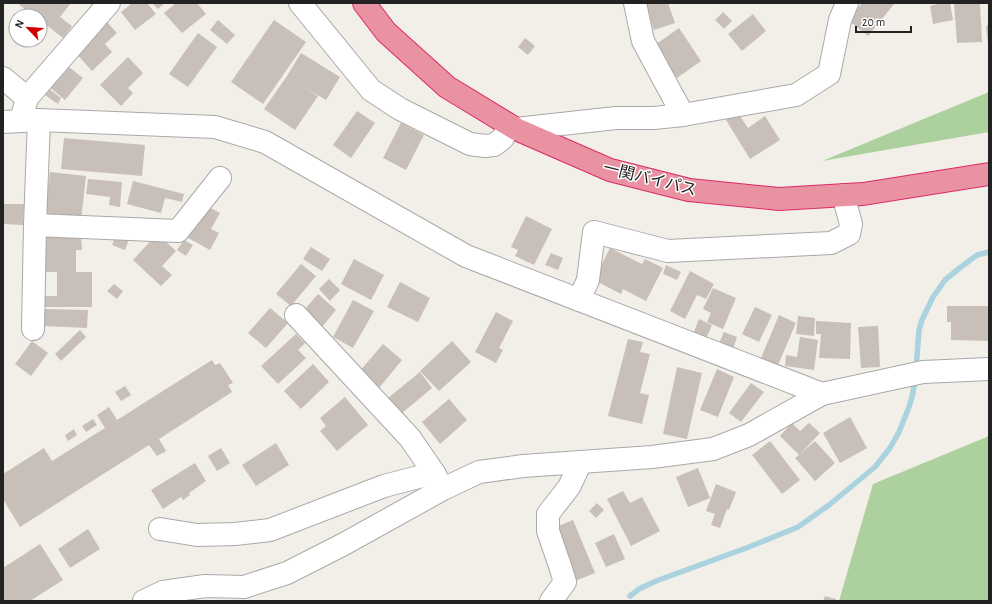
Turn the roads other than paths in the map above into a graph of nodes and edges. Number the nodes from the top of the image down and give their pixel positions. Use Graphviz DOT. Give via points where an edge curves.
graph roads {
  1 [pos="109,3"];
  2 [pos="300,3"];
  3 [pos="364,3"];
  4 [pos="635,3"];
  5 [pos="847,3"];
  6 [pos="3,78"];
  7 [pos="27,98"];
  8 [pos="683,115"];
  9 [pos="21,121"];
  10 [pos="512,127"];
  11 [pos="989,174"];
  12 [pos="220,178"];
  13 [pos="843,195"];
  14 [pos="35,225"];
  15 [pos="579,300"];
  16 [pos="296,315"];
  17 [pos="34,329"];
  18 [pos="989,369"];
  19 [pos="822,394"];
  20 [pos="581,462"];
  21 [pos="438,481"];
  22 [pos="160,529"];
  23 [pos="245,594"];
  24 [pos="144,601"];
  25 [pos="552,601"];
  1 -- 7 [label="street"];
  2 -- 10 [label="street" via="371,90 400,110 470,144 494,145"];
  3 -- 10 [label="highway, 一関バイパス" via="386,32 447,87"];
  4 -- 8 [label="street" via="643,41"];
  5 -- 8 [label="street" via="840,20 829,74 796,95"];
  6 -- 7 [label="street"];
  7 -- 9 [label="street"];
  8 -- 10 [label="street"];
  9 -- 14 [label="street"];
  9 -- 15 [label="street" via="215,127 265,142 466,256"];
  10 -- 13 [label="highway, 一関バイパス" via="610,170 689,190 779,199"];
  11 -- 13 [label="highway, 一関バイパス"];
  12 -- 14 [label="street" via="178,231"];
  13 -- 15 [label="street" via="851,224 849,234 832,243 668,251 594,232 588,280"];
  14 -- 17 [label="street"];
  15 -- 19 [label="street"];
  16 -- 21 [label="street" via="410,438"];
  18 -- 19 [label="street" via="923,372"];
  19 -- 20 [label="street" via="749,436 713,448 652,458"];
  20 -- 21 [label="street" via="523,466"];
  20 -- 25 [label="street" via="569,487 548,514 548,531 564,582"];
  21 -- 22 [label="street" via="384,486 270,530 197,535"];
  21 -- 23 [label="street" via="344,544"];
  23 -- 24 [label="street" via="205,586 163,592"];
}
